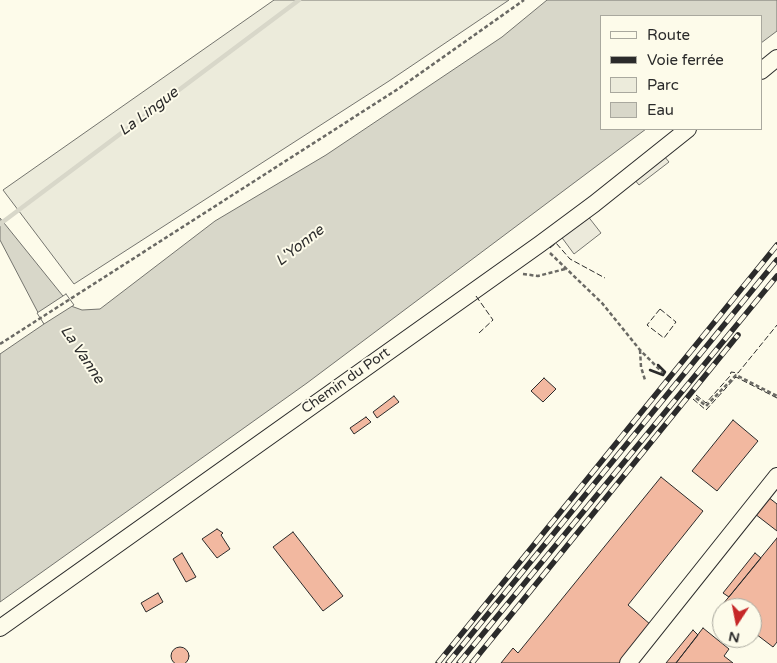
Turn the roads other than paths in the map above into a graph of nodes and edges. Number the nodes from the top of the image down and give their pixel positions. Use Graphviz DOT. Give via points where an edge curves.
graph roads {
  1 [pos="777,58"];
  2 [pos="762,70"];
  3 [pos="687,130"];
  4 [pos="777,476"];
  5 [pos="0,628"];
  6 [pos="628,663"];
  1 -- 2 [label="street"];
  3 -- 5 [label="street, Chemin du Port" via="540,244"];
  4 -- 6 [label="street"];
}
